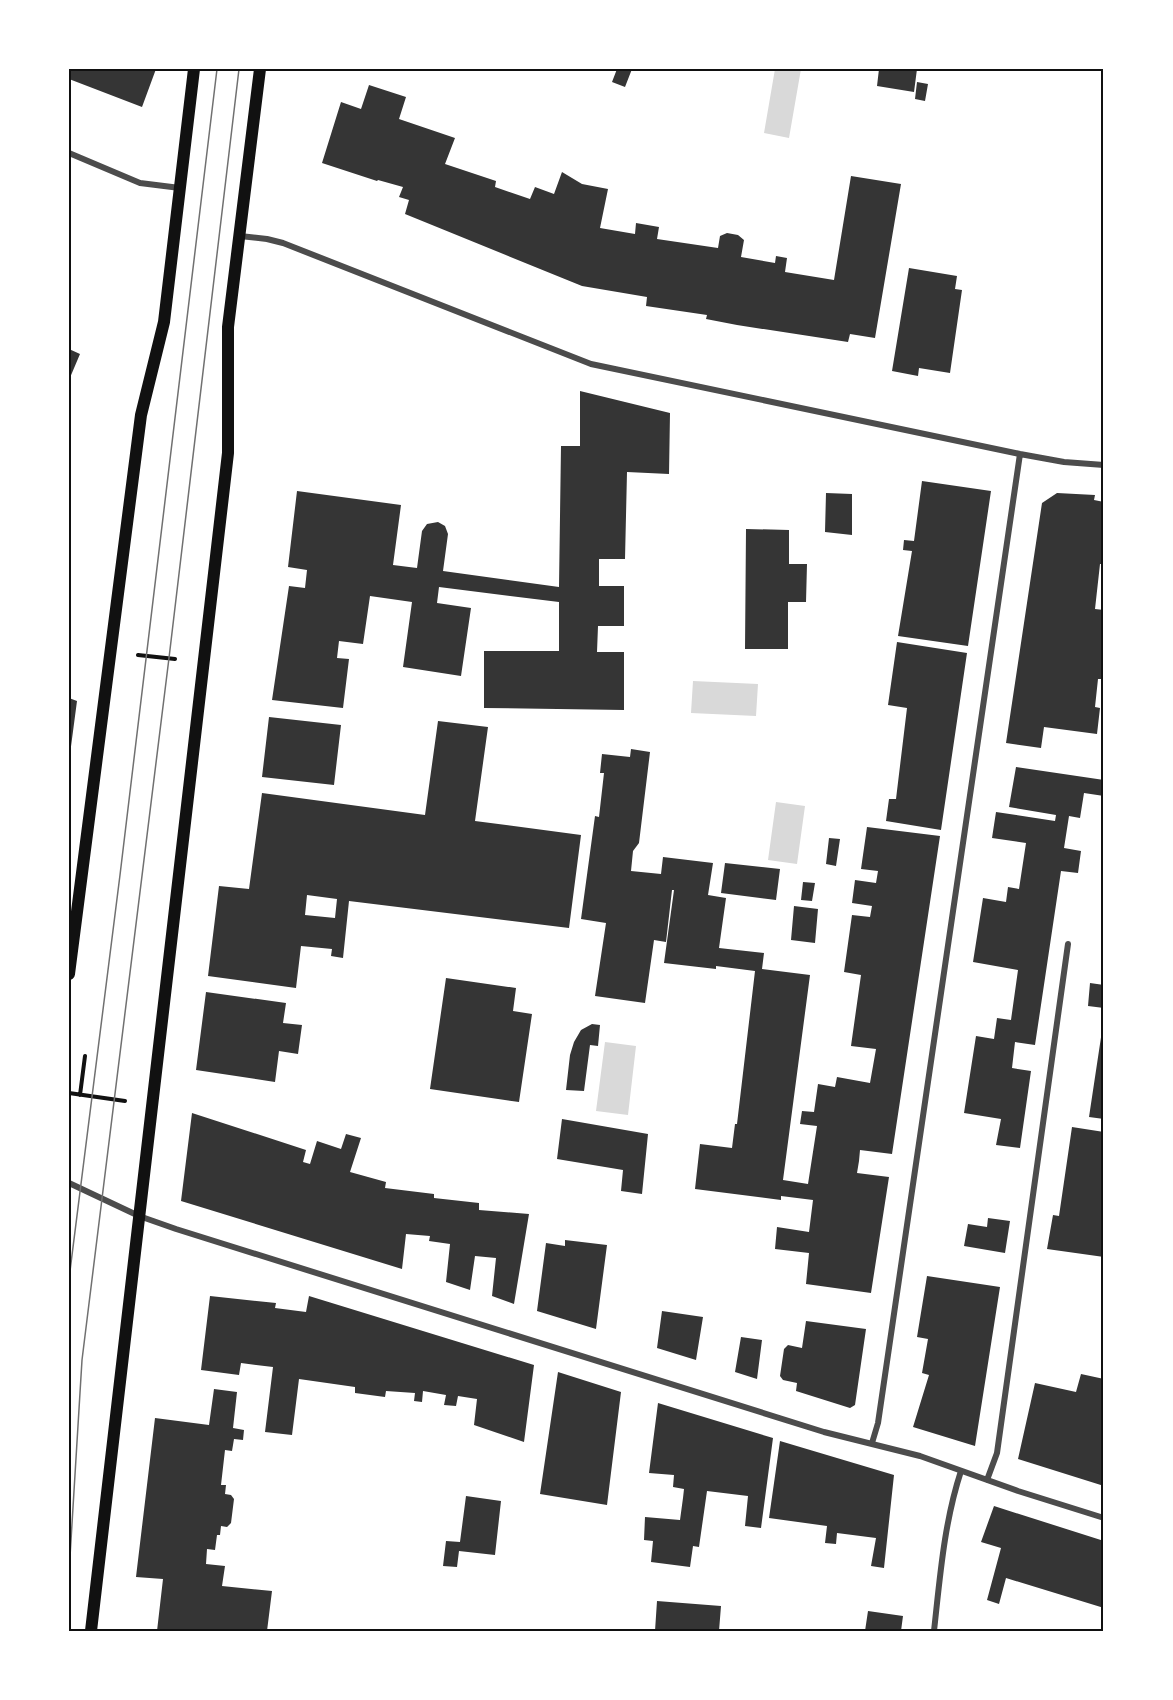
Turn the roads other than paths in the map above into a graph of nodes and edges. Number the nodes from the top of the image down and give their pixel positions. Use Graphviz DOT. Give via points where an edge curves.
graph roads {
  1 [pos="194,69"];
  2 [pos="260,69"];
  3 [pos="69,153"];
  4 [pos="180,188"];
  5 [pos="240,236"];
  6 [pos="1020,454"];
  7 [pos="1104,465"];
  8 [pos="1068,944"];
  9 [pos="69,974"];
  10 [pos="69,1183"];
  11 [pos="138,1216"];
  12 [pos="872,1443"];
  13 [pos="961,1472"];
  14 [pos="987,1480"];
  15 [pos="1104,1518"];
  16 [pos="91,1631"];
  17 [pos="934,1631"];
  1 -- 4 [label="main road"];
  2 -- 5 [label="main road"];
  3 -- 4 [label="street" via="140,183"];
  4 -- 9 [label="main road" via="164,322 141,415"];
  5 -- 6 [label="street" via="283,243 591,364"];
  5 -- 11 [label="main road" via="228,327 228,453"];
  6 -- 7 [label="street"];
  6 -- 12 [label="street"];
  8 -- 14 [label="street" via="997,1453"];
  10 -- 11 [label="street"];
  11 -- 12 [label="street" via="801,1425"];
  11 -- 16 [label="main road"];
  12 -- 13 [label="street"];
  13 -- 14 [label="street"];
  13 -- 17 [label="street" via="945,1536"];
  14 -- 15 [label="street"];
}
